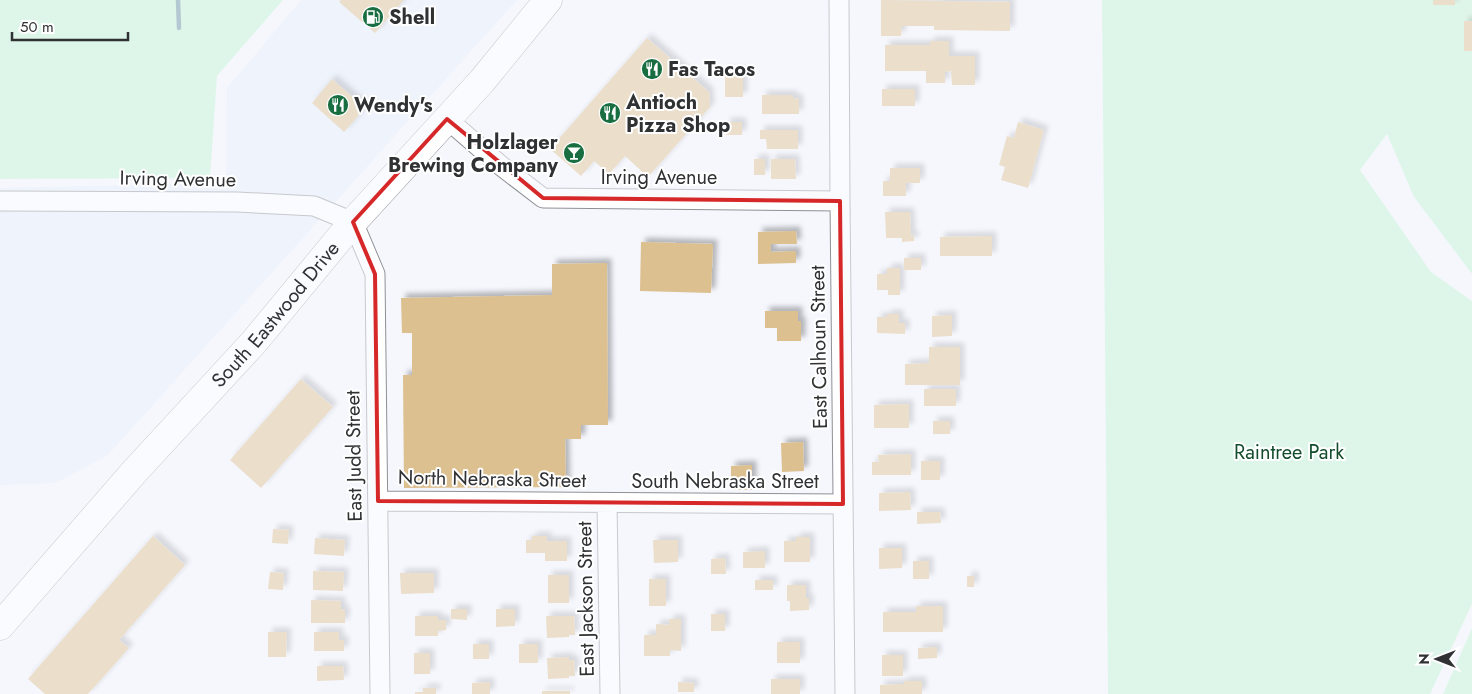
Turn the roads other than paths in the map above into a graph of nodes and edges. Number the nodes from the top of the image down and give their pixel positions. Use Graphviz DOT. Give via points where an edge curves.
graph roads {
  1 [pos="548,0"];
  2 [pos="839,0"];
  3 [pos="447,119"];
  4 [pos="0,201"];
  5 [pos="840,201"];
  6 [pos="353,222"];
  7 [pos="378,501"];
  8 [pos="606,503"];
  9 [pos="843,504"];
  10 [pos="0,626"];
  11 [pos="380,694"];
  12 [pos="610,694"];
  13 [pos="845,694"];
  1 -- 3 [label="main road, South Eastwood Drive"];
  2 -- 5 [label="street, East Calhoun Street"];
  3 -- 5 [label="street, Irving Avenue" via="543,198"];
  3 -- 6 [label="main road, South Eastwood Drive"];
  4 -- 6 [label="street, Irving Avenue" via="237,202 314,206"];
  5 -- 9 [label="street, East Calhoun Street"];
  6 -- 7 [label="street, East Judd Street" via="375,274"];
  6 -- 10 [label="main road, South Eastwood Drive" via="254,342"];
  7 -- 8 [label="street, North Nebraska Street"];
  7 -- 11 [label="street, East Judd Street"];
  8 -- 9 [label="street, South Nebraska Street"];
  8 -- 12 [label="street, East Jackson Street"];
  9 -- 13 [label="street, East Calhoun Street"];
}
